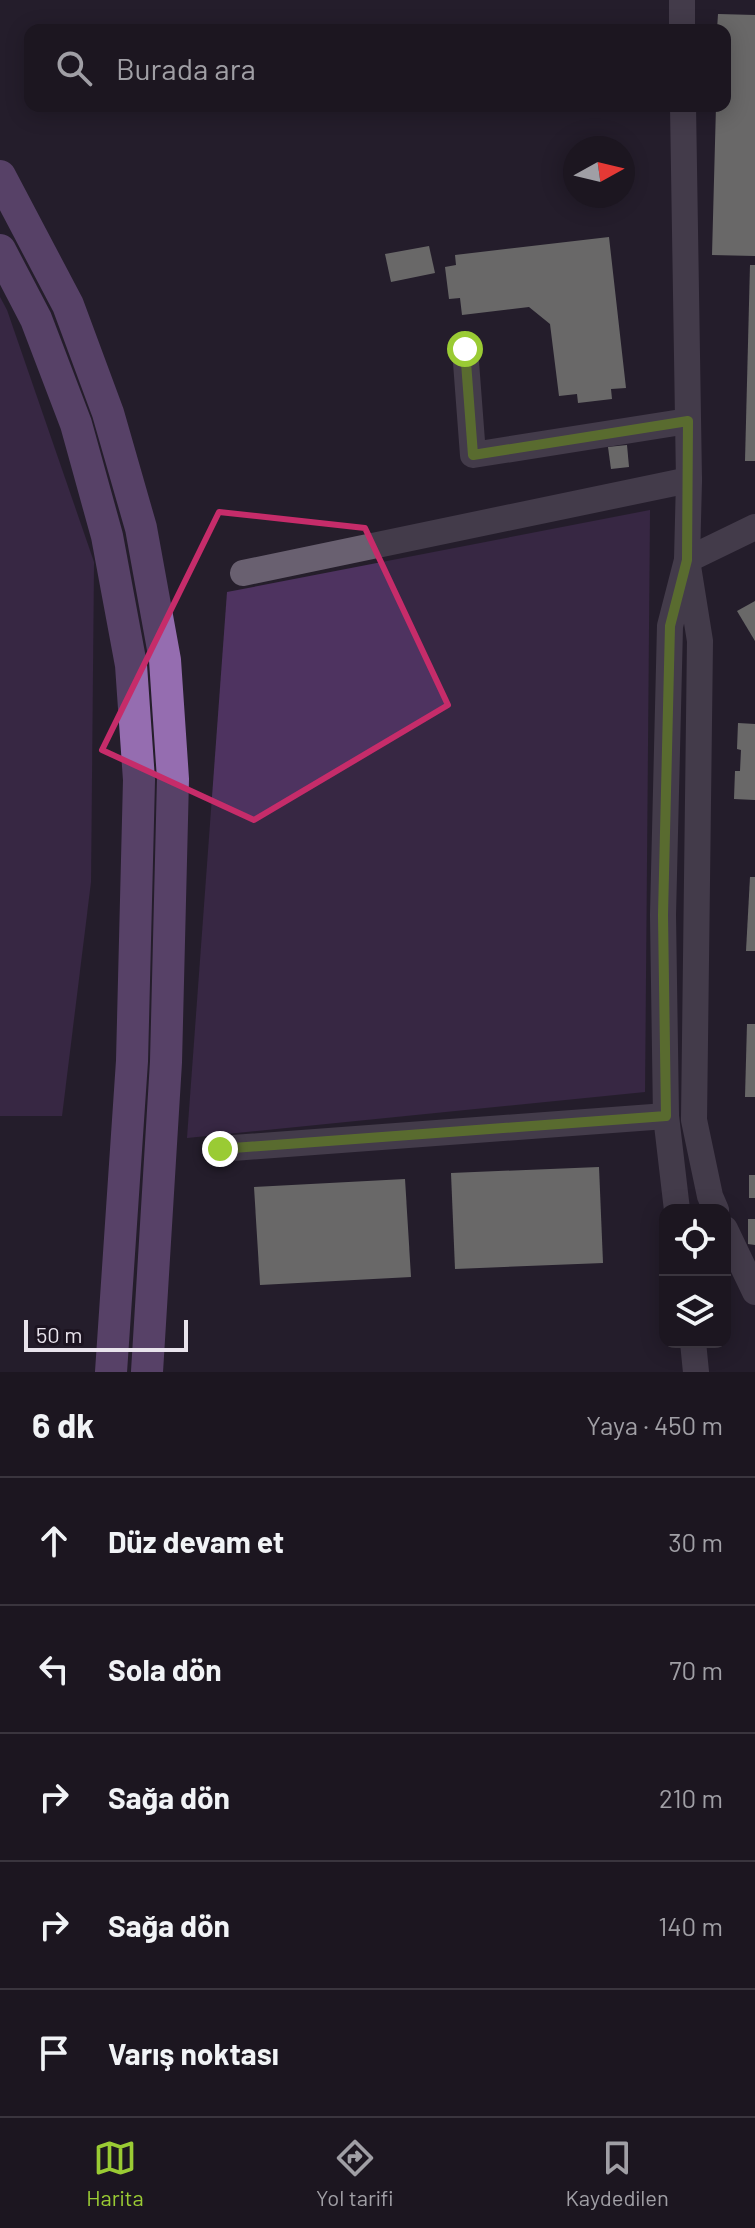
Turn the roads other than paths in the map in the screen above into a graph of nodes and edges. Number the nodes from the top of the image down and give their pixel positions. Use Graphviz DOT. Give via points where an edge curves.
graph roads {
  1 [pos="682,0"];
  2 [pos="682,24"];
  3 [pos="683,112"];
  4 [pos="0,176"];
  5 [pos="0,250"];
  6 [pos="465,349"];
  7 [pos="688,421"];
  8 [pos="689,480"];
  9 [pos="755,527"];
  10 [pos="687,560"];
  11 [pos="243,573"];
  12 [pos="666,1116"];
  13 [pos="220,1149"];
  14 [pos="676,1204"];
  15 [pos="713,1204"];
  16 [pos="731,1242"];
  17 [pos="755,1292"];
  18 [pos="116,1303"];
  19 [pos="694,1348"];
  20 [pos="151,1365"];
  21 [pos="93,1372"];
  22 [pos="111,1372"];
  23 [pos="696,1372"];
  1 -- 2 [label="street"];
  3 -- 7 [label="street"];
  4 -- 20 [label="main road" via="68,305 108,413 141,528 165,660 173,779"];
  5 -- 18 [label="main road" via="36,319 76,424 107,536 131,665 139,780 132,1061"];
  6 -- 7 [label="street" via="473,455"];
  7 -- 8 [label="street"];
  8 -- 10 [label="street"];
  8 -- 11 [label="street"];
  9 -- 10 [label="street"];
  10 -- 12 [label="street" via="670,626 663,915"];
  10 -- 15 [label="street" via="700,641 694,1120"];
  12 -- 13 [label="street"];
  12 -- 14 [label="street"];
  16 -- 17 [label="street"];
  18 -- 21 [label="main road"];
  18 -- 22 [label="main road"];
  19 -- 23 [label="street"];
}
